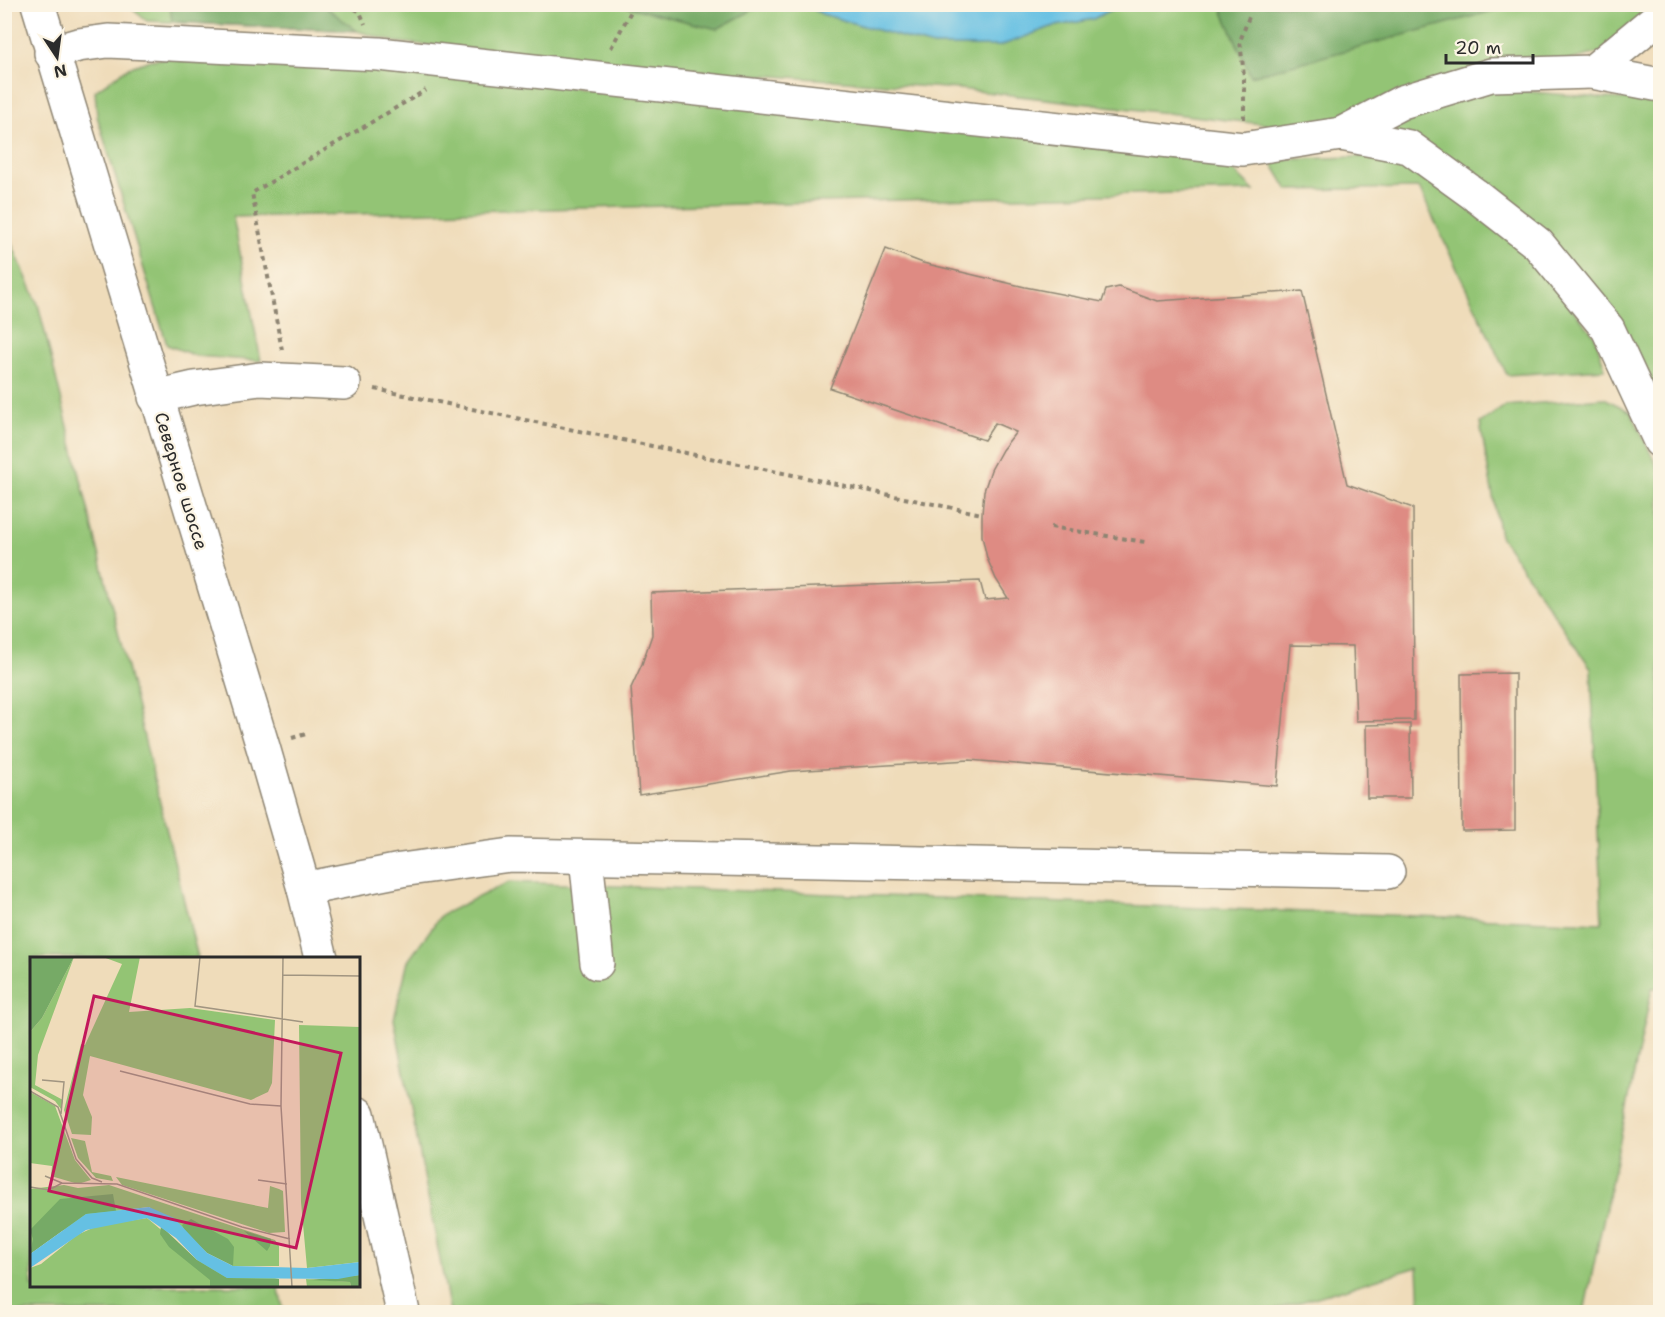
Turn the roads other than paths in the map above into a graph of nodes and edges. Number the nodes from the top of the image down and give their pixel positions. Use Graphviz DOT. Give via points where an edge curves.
graph roads {
  1 [pos="38,4"];
  2 [pos="1660,16"];
  3 [pos="51,53"];
  4 [pos="1592,72"];
  5 [pos="1660,85"];
  6 [pos="1341,134"];
  7 [pos="344,383"];
  8 [pos="155,398"];
  9 [pos="1660,441"];
  10 [pos="586,857"];
  11 [pos="1388,872"];
  12 [pos="304,889"];
  13 [pos="321,957"];
  14 [pos="597,963"];
  15 [pos="360,1123"];
  16 [pos="403,1312"];
  1 -- 3 [label="street, Северное шоссе"];
  2 -- 4 [label="street"];
  3 -- 6 [label="street" via="108,41 379,54 1243,149"];
  3 -- 8 [label="street, Северное шоссе"];
  4 -- 5 [label="street"];
  4 -- 6 [label="street" via="1491,75 1402,102"];
  6 -- 9 [label="street" via="1409,147 1538,244 1608,329"];
  7 -- 8 [label="street" via="260,379"];
  8 -- 12 [label="street, Северное шоссе"];
  10 -- 11 [label="street"];
  10 -- 12 [label="street" via="510,855 400,870"];
  10 -- 14 [label="street"];
  12 -- 13 [label="street, Северное шоссе"];
  15 -- 16 [label="street"];
}
